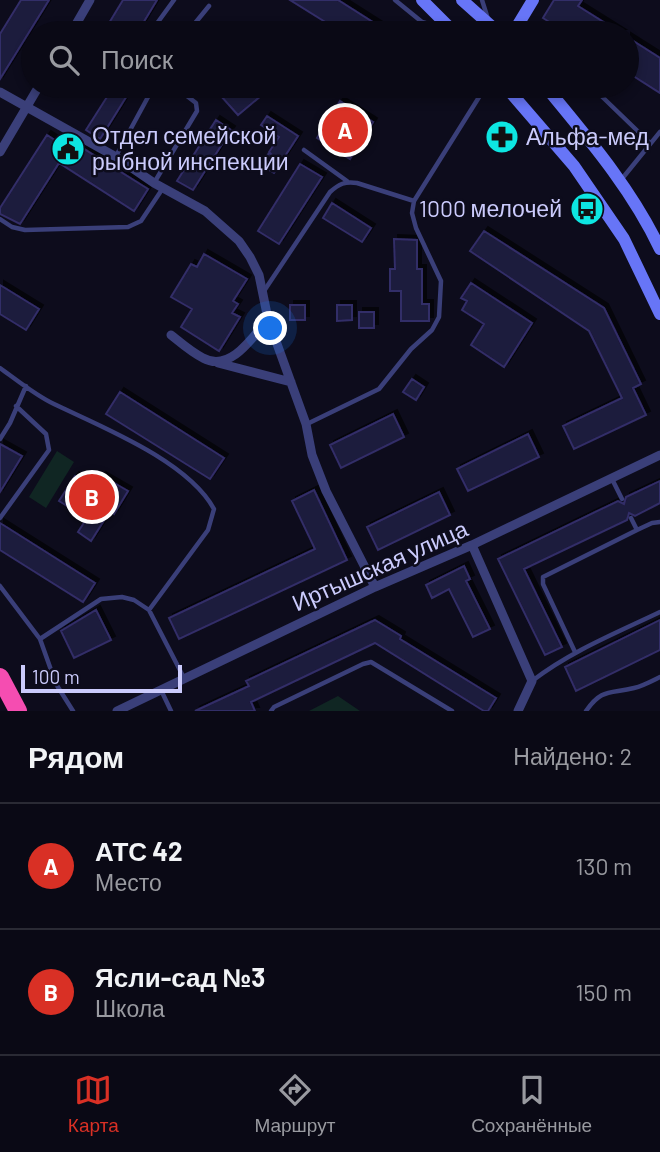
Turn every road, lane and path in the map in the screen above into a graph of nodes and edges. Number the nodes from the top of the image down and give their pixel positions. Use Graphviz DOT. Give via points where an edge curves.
graph roads {
  1 [pos="90,0"];
  2 [pos="174,0"];
  3 [pos="395,0"];
  4 [pos="422,0"];
  5 [pos="462,0"];
  6 [pos="482,0"];
  7 [pos="533,0"];
  8 [pos="209,6"];
  9 [pos="521,20"];
  10 [pos="78,21"];
  11 [pos="159,21"];
  12 [pos="197,21"];
  13 [pos="421,21"];
  14 [pos="442,21"];
  15 [pos="486,21"];
  16 [pos="488,21"];
  17 [pos="0,92"];
  18 [pos="32,98"];
  19 [pos="148,98"];
  20 [pos="190,98"];
  21 [pos="478,98"];
  22 [pos="515,98"];
  23 [pos="555,98"];
  24 [pos="603,98"];
  25 [pos="28,106"];
  26 [pos="660,132"];
  27 [pos="650,143"];
  28 [pos="304,150"];
  29 [pos="0,152"];
  30 [pos="116,157"];
  31 [pos="348,182"];
  32 [pos="619,182"];
  33 [pos="159,185"];
  34 [pos="414,201"];
  35 [pos="0,219"];
  36 [pos="660,249"];
  37 [pos="263,292"];
  38 [pos="660,314"];
  39 [pos="268,319"];
  40 [pos="171,335"];
  41 [pos="217,362"];
  42 [pos="0,368"];
  43 [pos="291,382"];
  44 [pos="26,386"];
  45 [pos="16,406"];
  46 [pos="306,424"];
  47 [pos="0,439"];
  48 [pos="660,455"];
  49 [pos="612,478"];
  50 [pos="622,499"];
  51 [pos="0,518"];
  52 [pos="631,518"];
  53 [pos="660,523"];
  54 [pos="636,530"];
  55 [pos="472,545"];
  56 [pos="0,586"];
  57 [pos="375,587"];
  58 [pos="149,610"];
  59 [pos="660,612"];
  60 [pos="40,639"];
  61 [pos="575,652"];
  62 [pos="0,677"];
  63 [pos="660,677"];
  64 [pos="184,678"];
  65 [pos="532,681"];
  66 [pos="160,690"];
  67 [pos="18,711"];
  68 [pos="74,711"];
  69 [pos="117,711"];
  70 [pos="171,711"];
  71 [pos="271,711"];
  72 [pos="453,711"];
  73 [pos="517,711"];
  74 [pos="586,711"];
  1 -- 10 [label="street"];
  2 -- 11 [label="lane"];
  3 -- 13 [label="lane"];
  4 -- 14 [label="main road"];
  5 -- 15 [label="main road"];
  6 -- 16 [label="lane"];
  7 -- 9 [label="main road"];
  8 -- 12 [label="lane"];
  17 -- 25 [label="street"];
  18 -- 25 [label="street"];
  19 -- 30 [label="lane"];
  20 -- 33 [label="lane" via="197,111"];
  21 -- 34 [label="lane"];
  22 -- 38 [label="main road" via="574,166 624,239"];
  23 -- 32 [label="main road"];
  24 -- 27 [label="lane"];
  25 -- 29 [label="street"];
  25 -- 30 [label="street"];
  26 -- 27 [label="lane"];
  27 -- 32 [label="lane"];
  28 -- 31 [label="lane"];
  30 -- 33 [label="street"];
  31 -- 34 [label="lane"];
  31 -- 37 [label="lane" via="330,192"];
  32 -- 36 [label="main road"];
  33 -- 35 [label="lane" via="141,221 128,227 25,230"];
  33 -- 37 [label="street" via="205,211 239,242 259,275"];
  34 -- 46 [label="lane" via="416,228 441,281 439,317 379,389"];
  37 -- 39 [label="street"];
  39 -- 41 [label="street" via="238,353"];
  39 -- 43 [label="street"];
  40 -- 41 [label="street"];
  41 -- 43 [label="street"];
  42 -- 44 [label="lane"];
  43 -- 46 [label="street"];
  44 -- 45 [label="lane"];
  44 -- 58 [label="lane" via="51,403 119,433 206,494 214,509 208,530"];
  45 -- 47 [label="lane"];
  45 -- 51 [label="lane" via="46,434 49,450"];
  46 -- 57 [label="street" via="326,491"];
  48 -- 49 [label="street, Иртышская улица"];
  49 -- 50 [label="lane"];
  49 -- 55 [label="street, Иртышская улица"];
  52 -- 54 [label="lane"];
  53 -- 54 [label="lane"];
  54 -- 61 [label="lane" via="543,577"];
  55 -- 57 [label="street, Иртышская улица"];
  55 -- 65 [label="street"];
  56 -- 60 [label="lane"];
  57 -- 64 [label="street, Иртышская улица"];
  58 -- 60 [label="lane" via="122,597 101,599"];
  58 -- 64 [label="lane"];
  59 -- 61 [label="lane"];
  60 -- 68 [label="lane" via="55,684"];
  61 -- 65 [label="lane"];
  62 -- 67 [label="highway"];
  63 -- 74 [label="lane" via="635,688 607,692"];
  64 -- 66 [label="street, Иртышская улица"];
  65 -- 73 [label="street"];
  66 -- 69 [label="street, Иртышская улица"];
  66 -- 70 [label="lane"];
  71 -- 72 [label="lane" via="371,662"];
}
